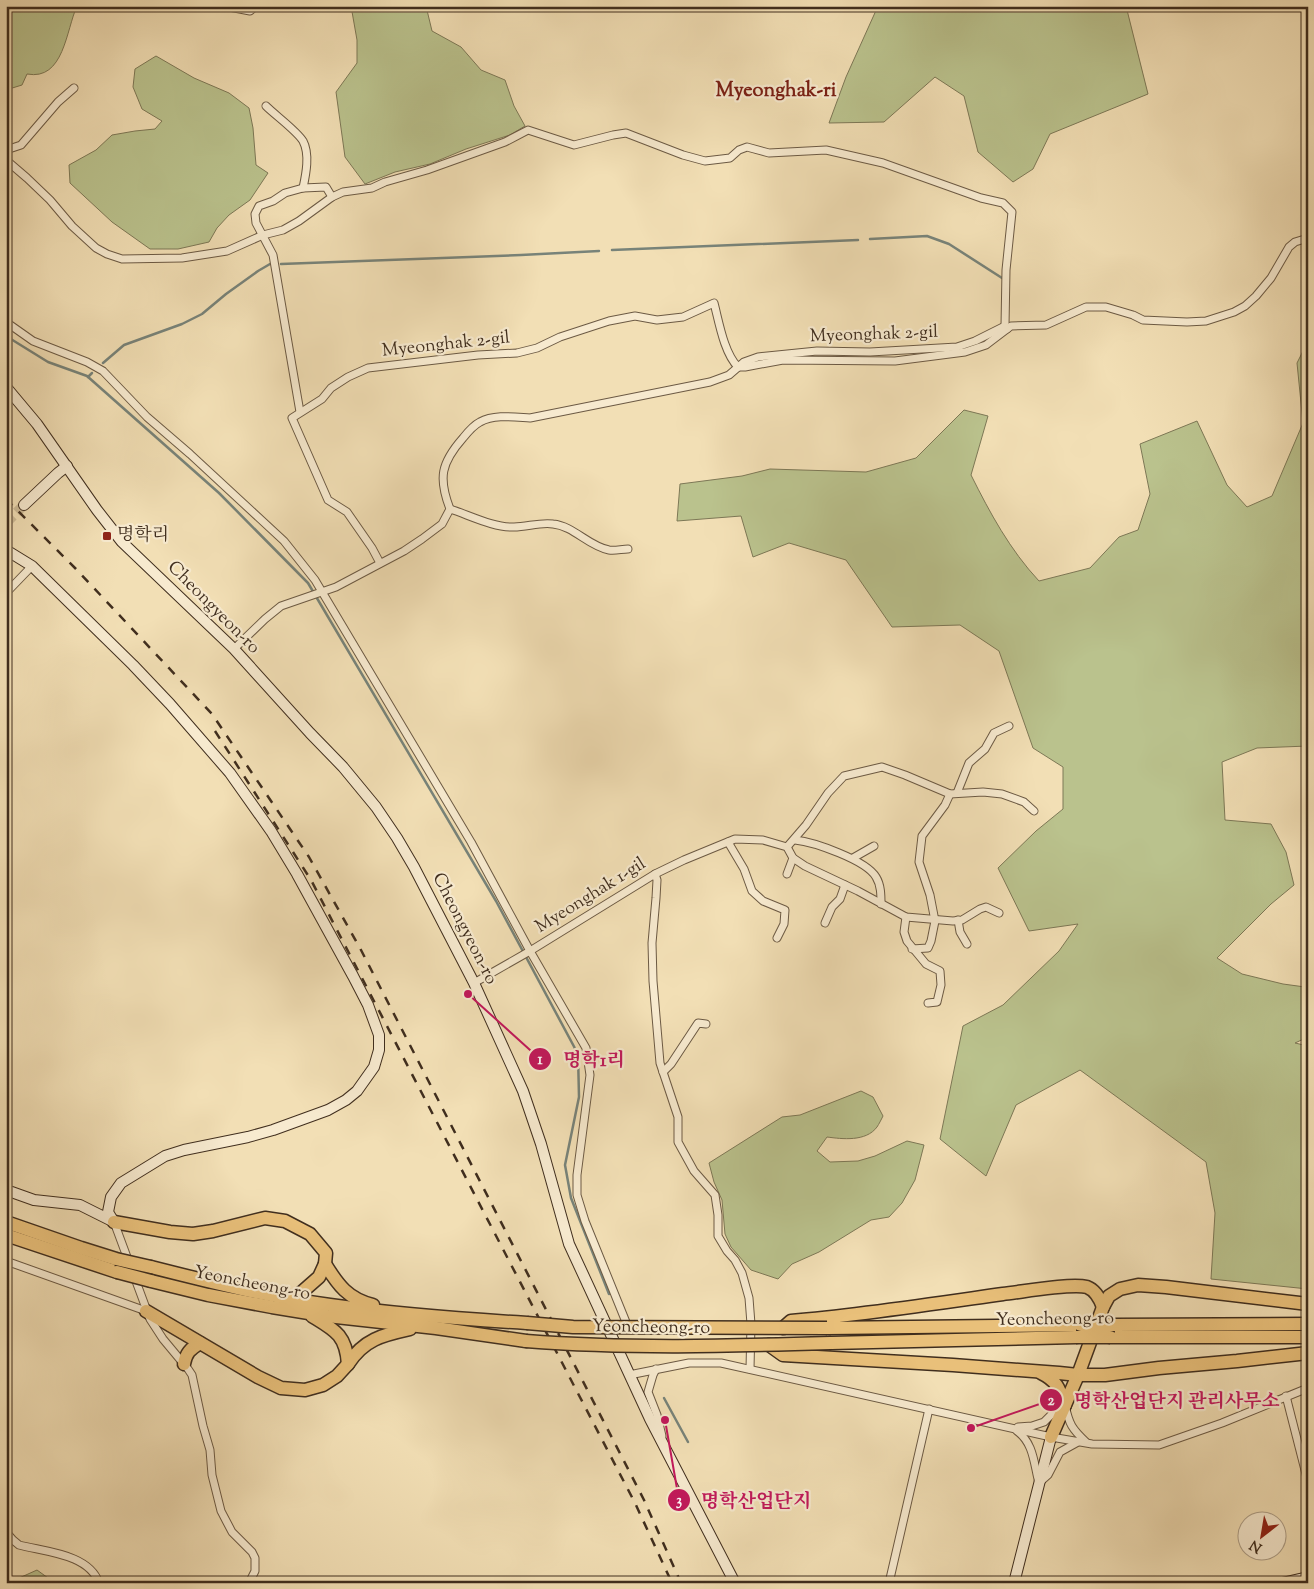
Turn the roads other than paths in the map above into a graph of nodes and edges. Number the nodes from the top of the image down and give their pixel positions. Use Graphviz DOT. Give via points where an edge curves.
graph roads {
  1 [pos="224,6"];
  2 [pos="256,6"];
  3 [pos="74,88"];
  4 [pos="266,106"];
  5 [pos="6,150"];
  6 [pos="6,160"];
  7 [pos="302,188"];
  8 [pos="332,197"];
  9 [pos="263,235"];
  10 [pos="1308,238"];
  11 [pos="6,322"];
  12 [pos="1006,328"];
  13 [pos="738,367"];
  14 [pos="6,387"];
  15 [pos="300,412"];
  16 [pos="67,466"];
  17 [pos="24,505"];
  18 [pos="450,509"];
  19 [pos="628,549"];
  20 [pos="6,550"];
  21 [pos="380,563"];
  22 [pos="32,566"];
  23 [pos="6,593"];
  24 [pos="320,593"];
  25 [pos="234,649"];
  26 [pos="1009,726"];
  27 [pos="954,794"];
  28 [pos="1034,811"];
  29 [pos="795,840"];
  30 [pos="728,842"];
  31 [pos="874,846"];
  32 [pos="787,847"];
  33 [pos="793,858"];
  34 [pos="853,858"];
  35 [pos="655,874"];
  36 [pos="787,874"];
  37 [pos="845,885"];
  38 [pos="881,904"];
  39 [pos="999,913"];
  40 [pos="906,917"];
  41 [pos="935,920"];
  42 [pos="958,920"];
  43 [pos="825,923"];
  44 [pos="777,938"];
  45 [pos="967,944"];
  46 [pos="912,949"];
  47 [pos="530,952"];
  48 [pos="474,983"];
  49 [pos="928,1003"];
  50 [pos="706,1024"];
  51 [pos="663,1072"];
  52 [pos="6,1190"];
  53 [pos="6,1222"];
  54 [pos="114,1222"];
  55 [pos="6,1235"];
  56 [pos="6,1261"];
  57 [pos="325,1264"];
  58 [pos="117,1265"];
  59 [pos="294,1299"];
  60 [pos="1308,1304"];
  61 [pos="1103,1307"];
  62 [pos="146,1311"];
  63 [pos="308,1313"];
  64 [pos="407,1314"];
  65 [pos="826,1323"];
  66 [pos="1308,1324"];
  67 [pos="422,1327"];
  68 [pos="628,1327"];
  69 [pos="1079,1331"];
  70 [pos="1112,1331"];
  71 [pos="1308,1337"];
  72 [pos="200,1343"];
  73 [pos="769,1345"];
  74 [pos="1308,1353"];
  75 [pos="184,1364"];
  76 [pos="348,1364"];
  77 [pos="656,1369"];
  78 [pos="750,1369"];
  79 [pos="1038,1372"];
  80 [pos="630,1375"];
  81 [pos="1078,1375"];
  82 [pos="1102,1375"];
  83 [pos="1308,1388"];
  84 [pos="1286,1396"];
  85 [pos="1065,1405"];
  86 [pos="929,1409"];
  87 [pos="1013,1428"];
  88 [pos="1051,1437"];
  89 [pos="1083,1442"];
  90 [pos="664,1446"];
  91 [pos="1308,1482"];
  92 [pos="1039,1483"];
  93 [pos="6,1532"];
  94 [pos="1308,1577"];
  95 [pos="1015,1581"];
  96 [pos="99,1583"];
  97 [pos="249,1583"];
  98 [pos="736,1583"];
  99 [pos="889,1583"];
  100 [pos="1282,1583"];
  1 -- 2 [label="street" via="250,11"];
  3 -- 5 [label="street" via="20,145"];
  4 -- 7 [label="street" via="303,142 306,172"];
  6 -- 9 [label="street" via="50,200 72,226 107,254 122,258 182,258 227,251"];
  7 -- 8 [label="street" via="326,187"];
  7 -- 9 [label="street" via="259,206 255,214 256,223"];
  8 -- 9 [label="street" via="283,230"];
  8 -- 12 [label="street" via="427,170 505,142 528,130 574,145 626,134 705,160 730,158 748,147 769,153 826,150 844,153 1003,203 1012,212 1006,270"];
  9 -- 15 [label="street" via="272,255"];
  10 -- 12 [label="street, Myeonghak 2-gil" via="1289,247 1271,278 1245,306 1221,316 1188,322 1143,320 1106,306 1086,307 1046,325"];
  11 -- 24 [label="street" via="33,340 103,371 147,416 284,541 315,580"];
  12 -- 13 [label="street, Myeonghak 2-gil" via="957,347 782,354 758,357"];
  12 -- 13 [label="street, Myeonghak 2-gil" via="986,345 934,357 895,361 792,360"];
  13 -- 15 [label="street, Myeonghak 2-gil" via="723,338 714,304 682,318 657,320 635,316 608,321 516,353 368,368 331,388 322,399"];
  13 -- 18 [label="street, Myeonghak 2-gil" via="710,382 681,389 530,418 507,416 480,422 455,447 446,462 444,492"];
  14 -- 16 [label="main road, Cheongyeon-ro"];
  15 -- 21 [label="street" via="292,418 328,500 348,512"];
  16 -- 17 [label="main road"];
  16 -- 25 [label="main road, Cheongyeon-ro" via="122,542"];
  18 -- 19 [label="street" via="513,527 554,524 598,546 610,550"];
  18 -- 21 [label="street" via="442,524"];
  20 -- 22 [label="main road"];
  21 -- 24 [label="street" via="353,580"];
  22 -- 23 [label="street"];
  22 -- 54 [label="main road" via="152,684 230,773 271,831 312,900 368,1005 379,1035 374,1066 357,1091 346,1100 328,1110 248,1138 165,1156 121,1183 111,1197 108,1212"];
  24 -- 25 [label="street" via="281,606"];
  24 -- 47 [label="street" via="471,842"];
  25 -- 48 [label="main road, Cheongyeon-ro" via="344,767 376,807 414,867"];
  26 -- 27 [label="street" via="994,733 985,749 969,763"];
  27 -- 28 [label="street" via="1002,794 1024,802"];
  27 -- 29 [label="street" via="882,767 844,776"];
  27 -- 41 [label="street" via="922,836 919,862"];
  29 -- 32 [label="street"];
  29 -- 34 [label="street"];
  30 -- 32 [label="street, Myeonghak 1-gil" via="735,839 763,840"];
  30 -- 35 [label="street, Myeonghak 1-gil"];
  30 -- 44 [label="street" via="752,891 763,901 785,910 784,924"];
  31 -- 34 [label="street"];
  32 -- 33 [label="street"];
  33 -- 36 [label="street"];
  33 -- 37 [label="street"];
  34 -- 38 [label="street" via="876,875"];
  35 -- 47 [label="street, Myeonghak 1-gil"];
  35 -- 51 [label="street" via="653,981"];
  37 -- 38 [label="street"];
  37 -- 43 [label="street"];
  38 -- 40 [label="street"];
  39 -- 42 [label="street" via="980,908"];
  40 -- 41 [label="street"];
  40 -- 46 [label="street" via="904,932"];
  41 -- 42 [label="street"];
  41 -- 46 [label="street" via="928,948"];
  42 -- 45 [label="street"];
  46 -- 49 [label="street" via="926,964 940,971 937,1002"];
  47 -- 48 [label="street, Myeonghak 1-gil"];
  47 -- 68 [label="street" via="586,1048 590,1075 577,1195"];
  48 -- 80 [label="main road, Cheongyeon-ro" via="522,1091 541,1144 569,1244"];
  50 -- 51 [label="street" via="698,1023"];
  51 -- 78 [label="street" via="678,1116 678,1142 694,1171 715,1195 718,1236 742,1274 751,1324"];
  52 -- 54 [label="main road" via="34,1200 80,1205"];
  53 -- 58 [label="highway, Yeoncheong-ro" via="81,1248"];
  54 -- 57 [label="highway" via="193,1234 265,1218 285,1221 310,1234 326,1253"];
  54 -- 62 [label="street"];
  55 -- 58 [label="highway, Yeoncheong-ro"];
  56 -- 62 [label="street"];
  57 -- 59 [label="highway" via="318,1277"];
  57 -- 64 [label="highway" via="334,1279 360,1302"];
  58 -- 59 [label="highway, Yeoncheong-ro, bridge" via="151,1267"];
  58 -- 63 [label="highway, Yeoncheong-ro, bridge" via="151,1281"];
  59 -- 64 [label="highway, Yeoncheong-ro"];
  60 -- 61 [label="highway" via="1138,1285 1120,1289"];
  61 -- 65 [label="highway" via="1094,1291 1076,1286 876,1312"];
  61 -- 81 [label="highway"];
  62 -- 72 [label="highway"];
  62 -- 75 [label="street"];
  63 -- 67 [label="highway, Yeoncheong-ro"];
  63 -- 76 [label="highway" via="342,1339 347,1349"];
  64 -- 68 [label="highway, Yeoncheong-ro, bridge" via="573,1327"];
  65 -- 68 [label="highway, Yeoncheong-ro, bridge" via="783,1328"];
  65 -- 69 [label="highway, Yeoncheong-ro"];
  66 -- 70 [label="highway, Yeoncheong-ro"];
  67 -- 73 [label="highway, Yeoncheong-ro, bridge" via="570,1345"];
  67 -- 76 [label="highway" via="380,1336 353,1356"];
  69 -- 70 [label="highway, Yeoncheong-ro, bridge"];
  69 -- 73 [label="highway, Yeoncheong-ro, bridge"];
  70 -- 71 [label="highway, Yeoncheong-ro"];
  72 -- 75 [label="highway" via="186,1354"];
  72 -- 76 [label="highway" via="281,1388 305,1390 323,1385"];
  73 -- 79 [label="highway" via="783,1354"];
  74 -- 82 [label="highway"];
  75 -- 97 [label="street" via="192,1375 221,1511 232,1532 255,1558 255,1571"];
  77 -- 78 [label="street" via="688,1363 721,1363"];
  77 -- 80 [label="street"];
  77 -- 90 [label="street" via="648,1392"];
  78 -- 86 [label="street"];
  79 -- 81 [label="highway"];
  79 -- 85 [label="highway" via="1051,1378"];
  80 -- 90 [label="main road, Cheongyeon-ro"];
  81 -- 82 [label="highway"];
  81 -- 85 [label="highway"];
  82 -- 85 [label="highway" via="1078,1388"];
  83 -- 84 [label="street"];
  84 -- 89 [label="street" via="1222,1423 1159,1444"];
  84 -- 91 [label="street"];
  85 -- 87 [label="street" via="1044,1422"];
  85 -- 88 [label="highway"];
  85 -- 89 [label="street" via="1068,1422"];
  86 -- 87 [label="street"];
  86 -- 99 [label="street"];
  87 -- 88 [label="street"];
  87 -- 92 [label="street" via="1026,1437"];
  88 -- 89 [label="street"];
  88 -- 92 [label="main road"];
  89 -- 92 [label="street" via="1060,1452"];
  90 -- 98 [label="main road, Cheongyeon-ro"];
  92 -- 95 [label="main road"];
  93 -- 96 [label="street" via="19,1545 83,1562 96,1574"];
  94 -- 100 [label="main road"];
}
